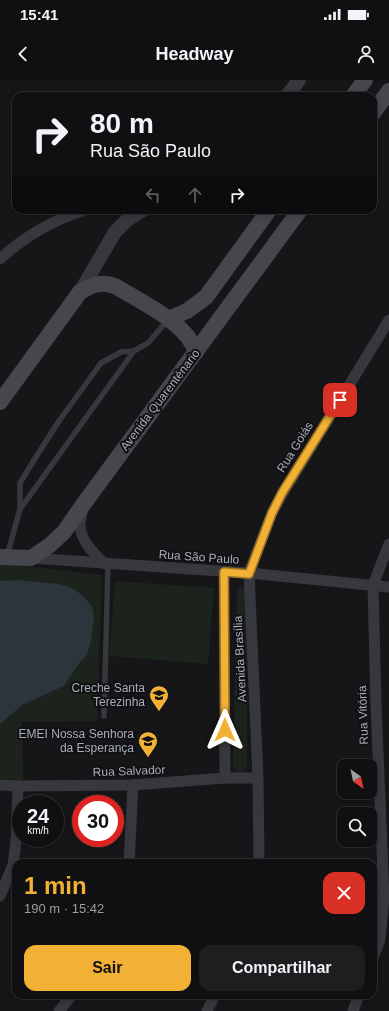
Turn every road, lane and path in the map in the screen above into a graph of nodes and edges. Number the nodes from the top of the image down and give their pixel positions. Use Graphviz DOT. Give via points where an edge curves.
graph roads {
  1 [pos="299,80"];
  2 [pos="365,80"];
  3 [pos="389,91"];
  4 [pos="290,92"];
  5 [pos="356,92"];
  6 [pos="377,108"];
  7 [pos="72,214"];
  8 [pos="137,214"];
  9 [pos="266,214"];
  10 [pos="297,214"];
  11 [pos="0,259"];
  12 [pos="80,292"];
  13 [pos="168,319"];
  14 [pos="389,320"];
  15 [pos="134,351"];
  16 [pos="196,352"];
  17 [pos="0,402"];
  18 [pos="85,502"];
  19 [pos="20,509"];
  20 [pos="389,544"];
  21 [pos="3,557"];
  22 [pos="31,558"];
  23 [pos="107,564"];
  24 [pos="224,572"];
  25 [pos="249,574"];
  26 [pos="373,585"];
  27 [pos="389,587"];
  28 [pos="104,716"];
  29 [pos="225,778"];
  30 [pos="258,778"];
  31 [pos="0,784"];
  32 [pos="133,785"];
  33 [pos="18,786"];
  34 [pos="14,859"];
  35 [pos="129,859"];
  36 [pos="259,859"];
  37 [pos="12,867"];
  38 [pos="0,896"];
  39 [pos="385,940"];
  40 [pos="377,950"];
  41 [pos="69,999"];
  42 [pos="213,999"];
  43 [pos="358,999"];
  44 [pos="60,1011"];
  45 [pos="207,1011"];
  46 [pos="353,1011"];
  1 -- 4 [label="street"];
  2 -- 5 [label="main road"];
  3 -- 6 [label="main road"];
  7 -- 11 [label="street" via="34,233"];
  8 -- 12 [label="street" via="115,232"];
  9 -- 13 [label="main road" via="206,297 187,311"];
  10 -- 16 [label="main road, Avenida Quarenténario"];
  12 -- 13 [label="main road" via="92,285 108,283"];
  12 -- 17 [label="main road"];
  13 -- 15 [label="lane" via="148,343"];
  13 -- 16 [label="main road" via="190,339"];
  14 -- 25 [label="street, Rua Goiás" via="282,493"];
  15 -- 19 [label="lane"];
  15 -- 19 [label="lane" via="121,352 101,364 59,421 20,484"];
  16 -- 18 [label="main road, Avenida Quarenténario"];
  18 -- 22 [label="main road, Avenida Quarenténario" via="64,532"];
  18 -- 23 [label="street" via="80,522 82,534 86,544"];
  19 -- 21 [label="lane"];
  20 -- 26 [label="street, Rua Vitória"];
  21 -- 22 [label="main road"];
  22 -- 23 [label="street, Rua São Paulo"];
  23 -- 24 [label="street, Rua São Paulo"];
  23 -- 28 [label="lane"];
  24 -- 25 [label="street, Rua São Paulo"];
  24 -- 29 [label="street, Avenida Brasília"];
  25 -- 26 [label="street, Rua São Paulo"];
  25 -- 30 [label="street, Avenida Brasília"];
  26 -- 27 [label="street, Rua São Paulo"];
  26 -- 39 [label="street, Rua Vitória"];
  29 -- 30 [label="street, Rua Salvador"];
  29 -- 32 [label="street, Rua Salvador"];
  30 -- 36 [label="street, Avenida Brasília"];
  31 -- 33 [label="street, Rua Salvador"];
  32 -- 33 [label="street, Rua Salvador"];
  32 -- 35 [label="street"];
  33 -- 34 [label="street"];
  37 -- 38 [label="street"];
  39 -- 40 [label="street, Rua Vitória"];
  41 -- 44 [label="street"];
  42 -- 45 [label="street"];
  43 -- 46 [label="street"];
}
